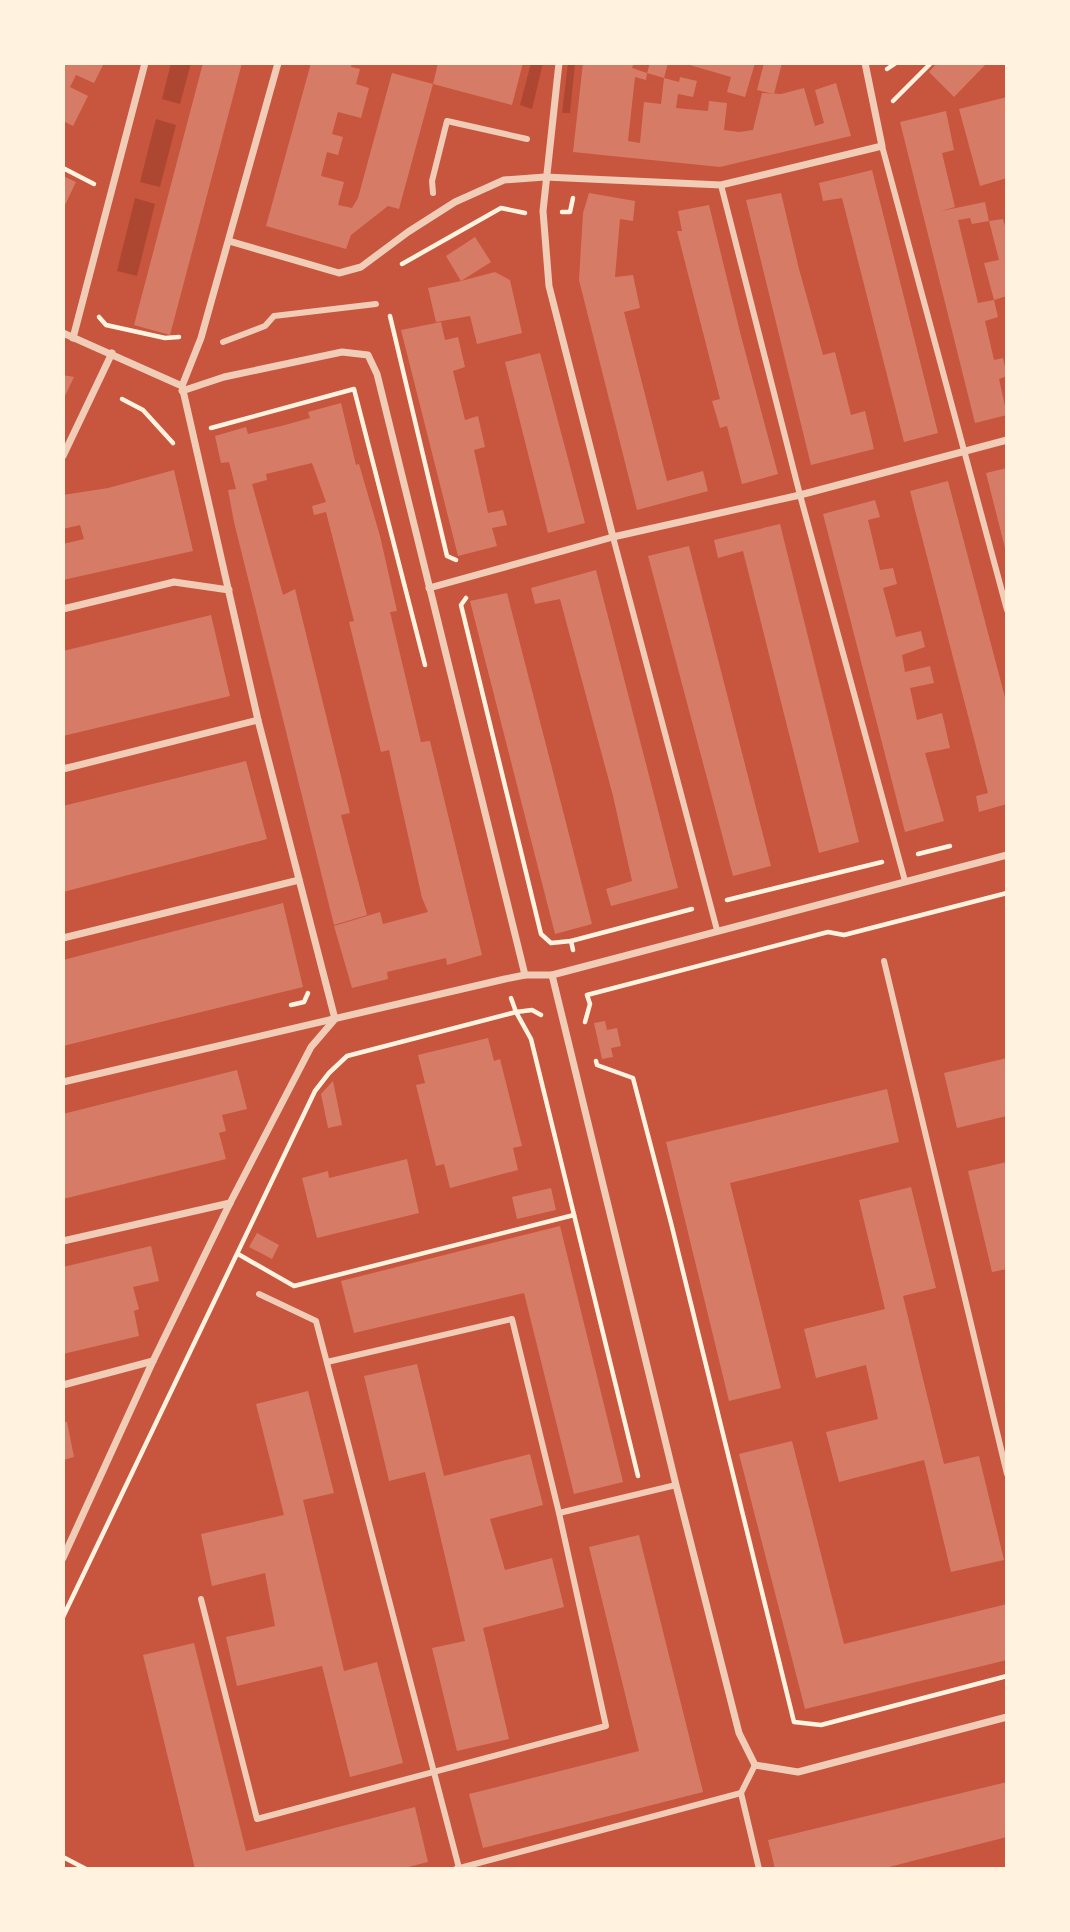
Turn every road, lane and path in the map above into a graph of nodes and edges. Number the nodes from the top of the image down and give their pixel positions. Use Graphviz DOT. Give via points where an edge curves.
graph roads {
  1 [pos="145,63"];
  2 [pos="278,63"];
  3 [pos="559,63"];
  4 [pos="865,63"];
  5 [pos="931,63"];
  6 [pos="894,100"];
  7 [pos="527,139"];
  8 [pos="882,146"];
  9 [pos="63,168"];
  10 [pos="545,177"];
  11 [pos="583,178"];
  12 [pos="721,185"];
  13 [pos="111,192"];
  14 [pos="433,193"];
  15 [pos="543,211"];
  16 [pos="229,241"];
  17 [pos="392,270"];
  18 [pos="376,304"];
  19 [pos="101,309"];
  20 [pos="390,315"];
  21 [pos="63,333"];
  22 [pos="188,334"];
  23 [pos="73,338"];
  24 [pos="223,342"];
  25 [pos="112,353"];
  26 [pos="182,388"];
  27 [pos="354,389"];
  28 [pos="122,399"];
  29 [pos="159,426"];
  30 [pos="206,429"];
  31 [pos="1007,440"];
  32 [pos="964,452"];
  33 [pos="63,456"];
  34 [pos="800,495"];
  35 [pos="613,537"];
  36 [pos="465,578"];
  37 [pos="429,588"];
  38 [pos="229,590"];
  39 [pos="63,609"];
  40 [pos="1007,610"];
  41 [pos="258,720"];
  42 [pos="63,769"];
  43 [pos="956,845"];
  44 [pos="1007,855"];
  45 [pos="898,858"];
  46 [pos="299,880"];
  47 [pos="905,881"];
  48 [pos="1007,893"];
  49 [pos="710,904"];
  50 [pos="717,930"];
  51 [pos="63,938"];
  52 [pos="570,941"];
  53 [pos="884,961"];
  54 [pos="578,968"];
  55 [pos="525,975"];
  56 [pos="552,975"];
  57 [pos="516,1012"];
  58 [pos="335,1020"];
  59 [pos="585,1023"];
  60 [pos="565,1027"];
  61 [pos="588,1034"];
  62 [pos="594,1055"];
  63 [pos="63,1082"];
  64 [pos="230,1203"];
  65 [pos="574,1215"];
  66 [pos="63,1241"];
  67 [pos="238,1254"];
  68 [pos="259,1294"];
  69 [pos="153,1361"];
  70 [pos="327,1362"];
  71 [pos="63,1385"];
  72 [pos="1007,1474"];
  73 [pos="676,1485"];
  74 [pos="642,1494"];
  75 [pos="559,1513"];
  76 [pos="63,1557"];
  77 [pos="201,1599"];
  78 [pos="63,1617"];
  79 [pos="1007,1676"];
  80 [pos="1007,1717"];
  81 [pos="755,1765"];
  82 [pos="434,1774"];
  83 [pos="741,1793"];
  84 [pos="63,1857"];
  85 [pos="86,1869"];
  86 [pos="457,1869"];
  87 [pos="760,1869"];
  1 -- 13 [label="street"];
  2 -- 16 [label="street"];
  3 -- 10 [label="street"];
  4 -- 8 [label="street"];
  5 -- 6 [label="path"];
  7 -- 14 [label="street" via="447,121"];
  8 -- 12 [label="street"];
  8 -- 32 [label="street"];
  9 -- 13 [label="path"];
  10 -- 11 [label="street"];
  10 -- 15 [label="street"];
  10 -- 16 [label="street" via="504,180 455,202 361,267 339,273"];
  11 -- 12 [label="street"];
  11 -- 15 [label="path" via="570,212"];
  12 -- 34 [label="street"];
  13 -- 23 [label="street"];
  15 -- 17 [label="path" via="501,208"];
  15 -- 35 [label="street" via="549,286"];
  16 -- 26 [label="street"];
  18 -- 24 [label="street" via="274,316 265,326"];
  19 -- 22 [label="path" via="99,318 106,325 166,338"];
  20 -- 36 [label="path" via="447,556 457,561"];
  21 -- 23 [label="street"];
  23 -- 25 [label="street"];
  25 -- 26 [label="street"];
  25 -- 33 [label="street"];
  26 -- 37 [label="street" via="342,352 368,355 377,374"];
  26 -- 38 [label="street"];
  27 -- 30 [label="path"];
  28 -- 29 [label="path"];
  31 -- 32 [label="street"];
  32 -- 34 [label="street"];
  32 -- 40 [label="street"];
  34 -- 35 [label="street"];
  34 -- 45 [label="street"];
  35 -- 36 [label="street"];
  35 -- 49 [label="street"];
  36 -- 37 [label="street"];
  36 -- 52 [label="path" via="468,595 461,605 541,934 551,943"];
  37 -- 55 [label="street"];
  38 -- 39 [label="street" via="174,582"];
  38 -- 41 [label="street"];
  41 -- 42 [label="street"];
  41 -- 46 [label="street"];
  43 -- 45 [label="path"];
  44 -- 47 [label="street"];
  45 -- 47 [label="street"];
  45 -- 49 [label="path"];
  46 -- 51 [label="street"];
  46 -- 58 [label="street"];
  47 -- 50 [label="street"];
  48 -- 59 [label="path" via="844,935 828,932 587,995 590,1004"];
  49 -- 50 [label="street"];
  49 -- 52 [label="path"];
  50 -- 54 [label="street"];
  52 -- 54 [label="path"];
  53 -- 72 [label="street"];
  54 -- 56 [label="street"];
  55 -- 56 [label="street"];
  55 -- 58 [label="street"];
  56 -- 60 [label="street"];
  57 -- 60 [label="path" via="532,1010 554,1029"];
  57 -- 65 [label="path" via="531,1039"];
  57 -- 67 [label="path" via="347,1056 315,1091"];
  58 -- 63 [label="street"];
  58 -- 64 [label="street" via="311,1047"];
  59 -- 60 [label="path"];
  59 -- 61 [label="path"];
  60 -- 73 [label="street"];
  62 -- 79 [label="path" via="597,1065 633,1078 794,1722 821,1725"];
  64 -- 66 [label="street"];
  64 -- 69 [label="street"];
  65 -- 67 [label="path" via="294,1286"];
  65 -- 74 [label="path"];
  67 -- 78 [label="path"];
  68 -- 70 [label="street" via="316,1321"];
  69 -- 71 [label="street"];
  69 -- 76 [label="street"];
  70 -- 75 [label="street" via="512,1319"];
  70 -- 82 [label="street"];
  73 -- 74 [label="street"];
  73 -- 81 [label="street" via="739,1733"];
  74 -- 75 [label="street"];
  75 -- 82 [label="street" via="607,1727"];
  77 -- 82 [label="street" via="257,1819"];
  80 -- 81 [label="street" via="798,1772"];
  81 -- 83 [label="street"];
  82 -- 86 [label="street"];
  83 -- 86 [label="street"];
  83 -- 87 [label="street"];
  84 -- 85 [label="path"];
}
